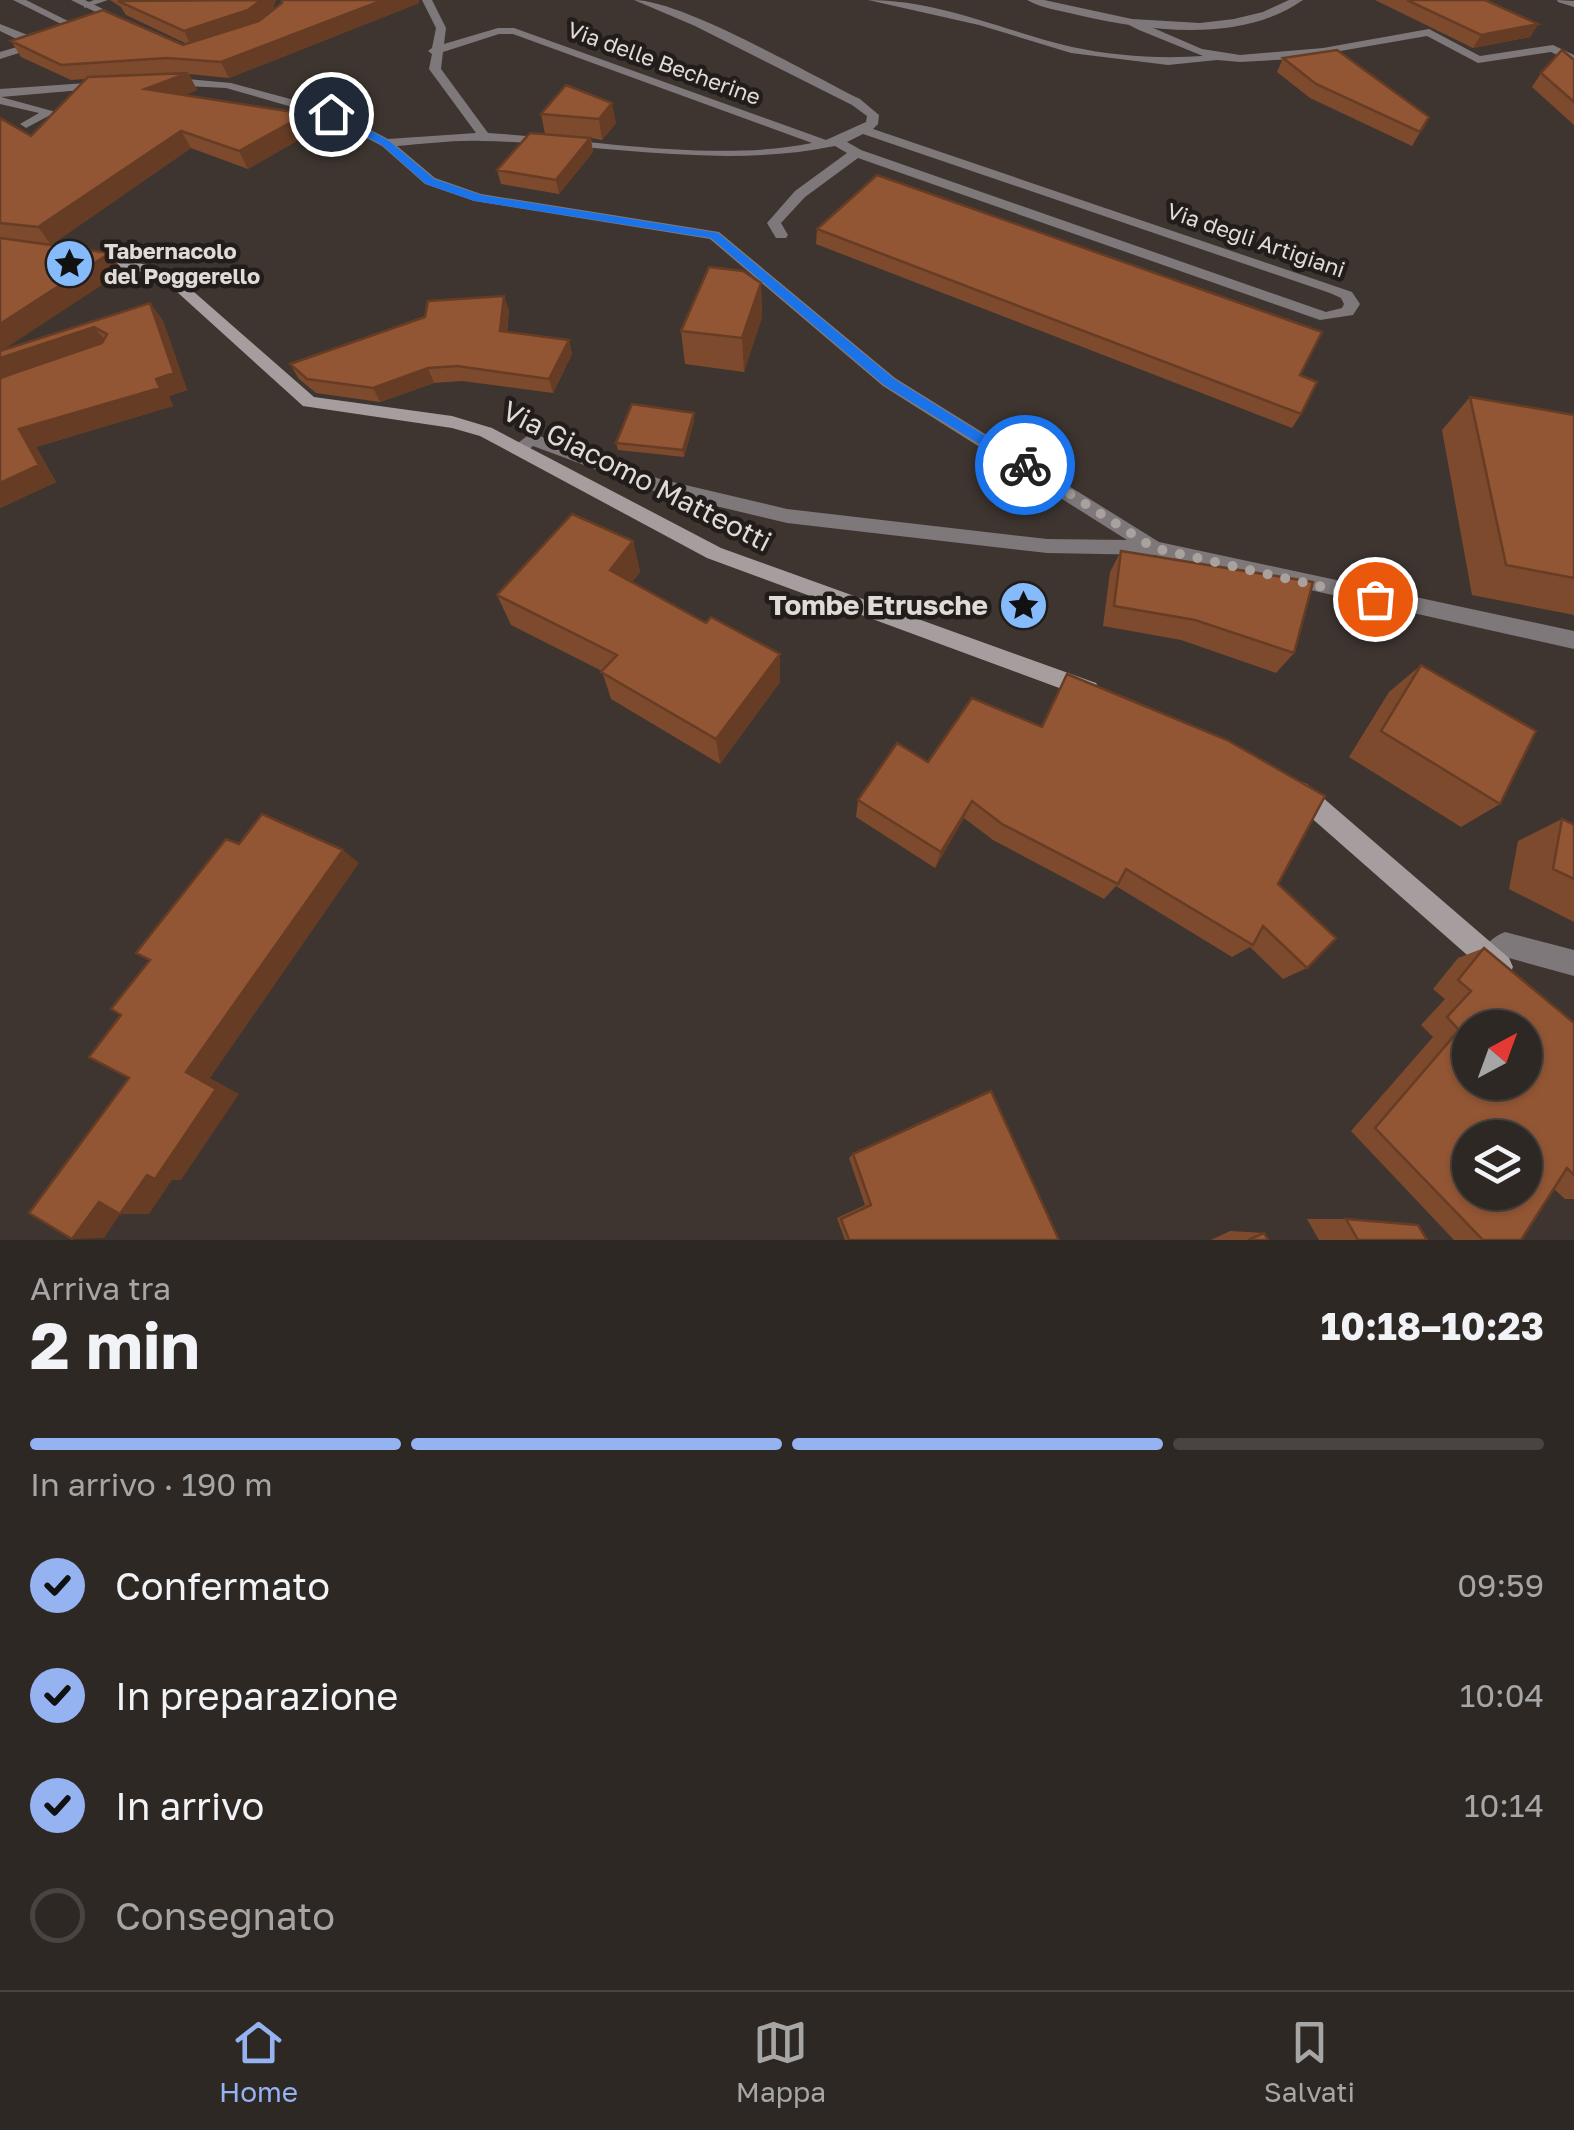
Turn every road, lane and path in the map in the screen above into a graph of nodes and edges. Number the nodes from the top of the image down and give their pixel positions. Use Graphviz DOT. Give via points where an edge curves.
graph roads {
  1 [pos="18,0"];
  2 [pos="66,0"];
  3 [pos="103,0"];
  4 [pos="427,0"];
  5 [pos="639,0"];
  6 [pos="872,0"];
  7 [pos="1032,0"];
  8 [pos="1298,0"];
  9 [pos="1562,0"];
  10 [pos="82,3"];
  11 [pos="1574,4"];
  12 [pos="109,16"];
  13 [pos="1132,23"];
  14 [pos="0,27"];
  15 [pos="77,28"];
  16 [pos="141,31"];
  17 [pos="63,34"];
  18 [pos="49,39"];
  19 [pos="35,44"];
  20 [pos="434,51"];
  21 [pos="0,54"];
  22 [pos="1219,56"];
  23 [pos="1574,60"];
  24 [pos="149,82"];
  25 [pos="118,85"];
  26 [pos="0,97"];
  27 [pos="26,124"];
  28 [pos="865,130"];
  29 [pos="484,136"];
  30 [pos="828,142"];
  31 [pos="386,143"];
  32 [pos="856,153"];
  33 [pos="781,234"];
  34 [pos="73,254"];
  35 [pos="520,450"];
  36 [pos="1154,548"];
  37 [pos="1568,640"];
  38 [pos="1114,701"];
  39 [pos="1285,783"];
  40 [pos="1491,959"];
  41 [pos="1574,964"];
  42 [pos="1518,984"];
  1 -- 15 [label="street"];
  2 -- 21 [label="street" via="108,19"];
  3 -- 10 [label="street"];
  4 -- 20 [label="street" via="440,28"];
  5 -- 28 [label="street" via="856,102 873,115"];
  6 -- 22 [label="street" via="981,22 1071,50 1168,62"];
  7 -- 13 [label="street"];
  8 -- 13 [label="street" via="1240,21"];
  9 -- 11 [label="street"];
  10 -- 12 [label="street"];
  12 -- 15 [label="street"];
  12 -- 16 [label="street"];
  13 -- 22 [label="street"];
  14 -- 19 [label="street"];
  15 -- 17 [label="street"];
  18 -- 19 [label="street"];
  19 -- 21 [label="street"];
  20 -- 29 [label="street" via="435,69"];
  20 -- 30 [label="street, Via delle Becherine" via="514,31"];
  22 -- 23 [label="street" via="1430,32 1478,60 1553,48"];
  24 -- 31 [label="street" via="238,88 331,114"];
  25 -- 26 [label="street"];
  26 -- 27 [label="street" via="50,112"];
  28 -- 30 [label="street"];
  28 -- 32 [label="street, Via degli Artigiani" via="1335,290 1352,304 1348,312 1326,317"];
  29 -- 30 [label="street" via="750,153"];
  29 -- 31 [label="street"];
  30 -- 32 [label="street, Via degli Artigiani"];
  31 -- 36 [label="street" via="430,182 479,198 714,235 889,382"];
  32 -- 33 [label="street" via="800,194 774,223"];
  34 -- 35 [label="main road, Via Giacomo Matteotti" via="164,277 309,402 452,422"];
  35 -- 36 [label="street" via="531,439 657,485 786,516 1047,546"];
  35 -- 38 [label="main road, Via Giacomo Matteotti" via="714,553"];
  36 -- 37 [label="street"];
  39 -- 40 [label="main road"];
  40 -- 41 [label="street" via="1505,944"];
  40 -- 42 [label="main road"];
}
